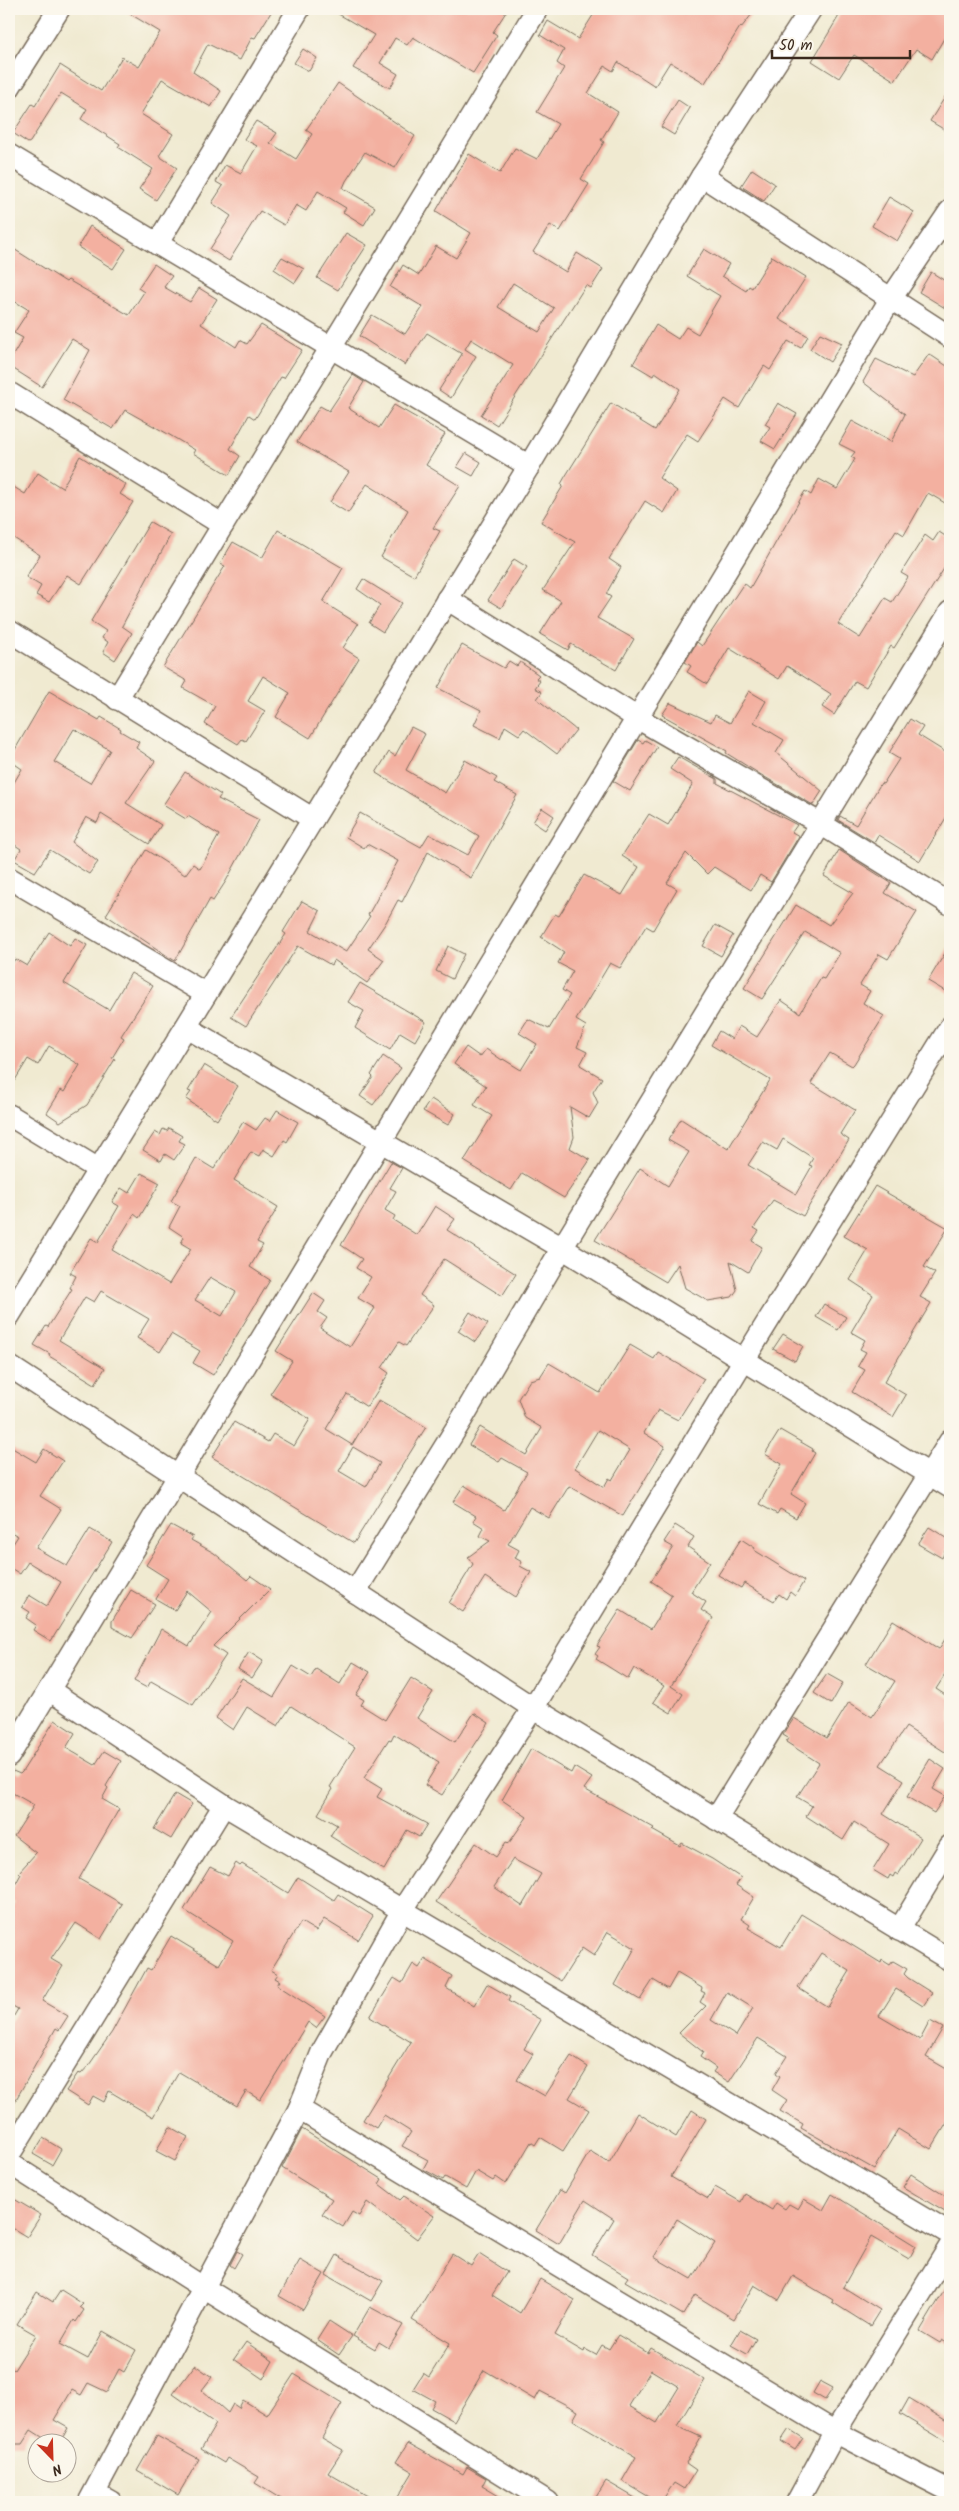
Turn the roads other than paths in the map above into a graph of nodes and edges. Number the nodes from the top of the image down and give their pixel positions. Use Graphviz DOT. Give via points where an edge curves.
graph roads {
  1 [pos="59,9"];
  2 [pos="299,9"];
  3 [pos="538,9"];
  4 [pos="811,9"];
  5 [pos="9,88"];
  6 [pos="9,155"];
  7 [pos="702,176"];
  8 [pos="950,211"];
  9 [pos="157,244"];
  10 [pos="890,300"];
  11 [pos="950,337"];
  12 [pos="332,348"];
  13 [pos="9,393"];
  14 [pos="529,466"];
  15 [pos="223,525"];
  16 [pos="447,599"];
  17 [pos="950,612"];
  18 [pos="9,631"];
  19 [pos="116,699"];
  20 [pos="639,719"];
  21 [pos="313,819"];
  22 [pos="821,824"];
  23 [pos="9,878"];
  24 [pos="950,904"];
  25 [pos="206,994"];
  26 [pos="186,1027"];
  27 [pos="950,1027"];
  28 [pos="9,1115"];
  29 [pos="381,1140"];
  30 [pos="98,1169"];
  31 [pos="562,1248"];
  32 [pos="9,1316"];
  33 [pos="744,1360"];
  34 [pos="9,1366"];
  35 [pos="950,1441"];
  36 [pos="930,1475"];
  37 [pos="177,1476"];
  38 [pos="950,1487"];
  39 [pos="355,1592"];
  40 [pos="49,1690"];
  41 [pos="533,1708"];
  42 [pos="9,1756"];
  43 [pos="224,1805"];
  44 [pos="716,1819"];
  45 [pos="950,1846"];
  46 [pos="403,1909"];
  47 [pos="899,1930"];
  48 [pos="950,1960"];
  49 [pos="299,2109"];
  50 [pos="9,2155"];
  51 [pos="9,2163"];
  52 [pos="950,2234"];
  53 [pos="950,2246"];
  54 [pos="204,2288"];
  55 [pos="835,2432"];
  56 [pos="950,2491"];
  57 [pos="99,2499"];
  58 [pos="548,2502"];
  59 [pos="797,2502"];
  1 -- 5 [label="street"];
  2 -- 9 [label="street"];
  3 -- 12 [label="street"];
  4 -- 7 [label="street"];
  6 -- 9 [label="street"];
  7 -- 10 [label="street"];
  7 -- 14 [label="street"];
  8 -- 10 [label="street"];
  9 -- 12 [label="street"];
  10 -- 11 [label="street"];
  10 -- 20 [label="street"];
  12 -- 14 [label="street"];
  12 -- 15 [label="street"];
  13 -- 15 [label="street"];
  14 -- 16 [label="street"];
  15 -- 19 [label="street"];
  16 -- 20 [label="street"];
  16 -- 21 [label="street"];
  17 -- 22 [label="street"];
  18 -- 19 [label="street"];
  19 -- 21 [label="street"];
  20 -- 22 [label="street"];
  20 -- 29 [label="street"];
  21 -- 25 [label="street"];
  22 -- 24 [label="street"];
  22 -- 31 [label="street"];
  23 -- 25 [label="street"];
  25 -- 26 [label="street"];
  26 -- 29 [label="street"];
  26 -- 30 [label="street"];
  27 -- 33 [label="street"];
  28 -- 30 [label="street"];
  29 -- 31 [label="street"];
  29 -- 37 [label="street"];
  30 -- 32 [label="street"];
  31 -- 33 [label="street"];
  31 -- 39 [label="street" via="462,1420"];
  33 -- 36 [label="street"];
  33 -- 41 [label="street"];
  34 -- 37 [label="street"];
  35 -- 36 [label="street"];
  36 -- 38 [label="street"];
  36 -- 44 [label="street"];
  37 -- 39 [label="street"];
  37 -- 40 [label="street"];
  39 -- 41 [label="street"];
  40 -- 42 [label="street"];
  40 -- 43 [label="street"];
  41 -- 44 [label="street"];
  41 -- 46 [label="street"];
  43 -- 46 [label="street"];
  43 -- 50 [label="street"];
  44 -- 47 [label="street"];
  45 -- 47 [label="street"];
  46 -- 49 [label="street" via="322,2052"];
  46 -- 52 [label="street"];
  47 -- 48 [label="street"];
  49 -- 54 [label="street"];
  49 -- 55 [label="street"];
  51 -- 54 [label="street"];
  53 -- 55 [label="street"];
  54 -- 57 [label="street"];
  54 -- 58 [label="street"];
  55 -- 56 [label="street"];
  55 -- 59 [label="street"];
}
